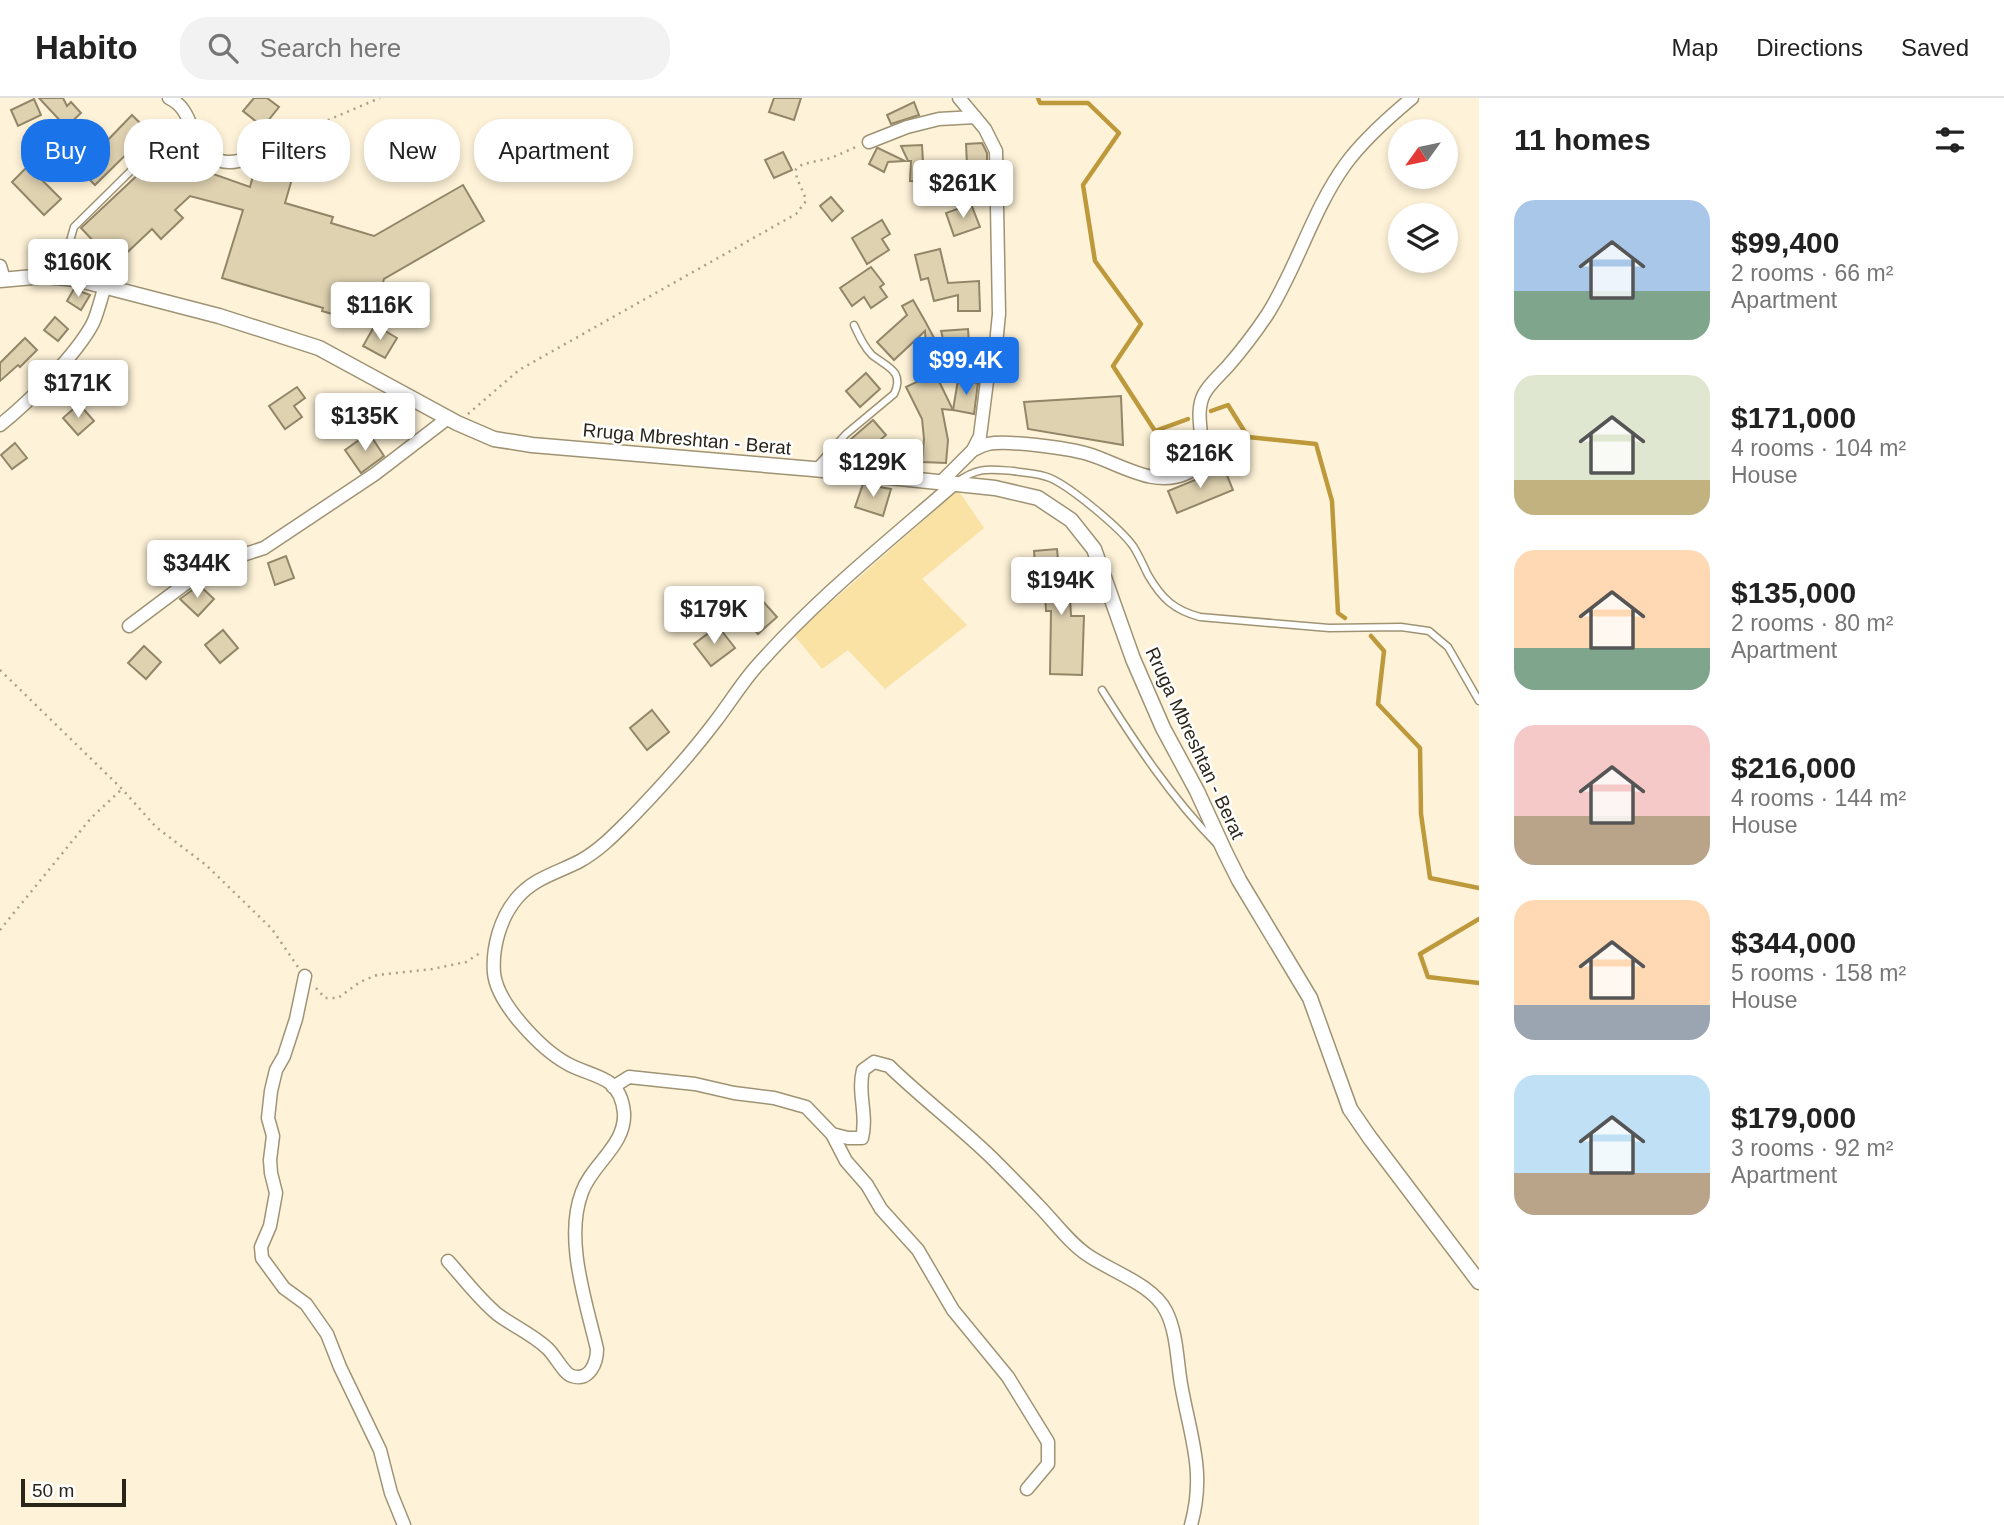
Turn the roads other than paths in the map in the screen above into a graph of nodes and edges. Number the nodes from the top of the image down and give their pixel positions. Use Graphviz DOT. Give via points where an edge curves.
graph roads {
  1 [pos="169,98"];
  2 [pos="959,98"];
  3 [pos="1412,98"];
  4 [pos="975,117"];
  5 [pos="187,119"];
  6 [pos="869,142"];
  7 [pos="124,178"];
  8 [pos="1,275"];
  9 [pos="59,277"];
  10 [pos="105,286"];
  11 [pos="854,325"];
  12 [pos="453,421"];
  13 [pos="0,425"];
  14 [pos="973,450"];
  15 [pos="813,469"];
  16 [pos="947,484"];
  17 [pos="129,626"];
  18 [pos="1102,690"];
  19 [pos="1479,701"];
  20 [pos="1225,852"];
  21 [pos="305,975"];
  22 [pos="613,1087"];
  23 [pos="832,1134"];
  24 [pos="449,1261"];
  25 [pos="1479,1282"];
  26 [pos="1027,1489"];
  27 [pos="404,1525"];
  28 [pos="1191,1525"];
  1 -- 5 [label="street" via="181,106"];
  2 -- 4 [label="street"];
  3 -- 14 [label="street" via="1345,166 1267,314 1204,395 1199,410 1203,456 1188,472 1155,478 1086,453 1024,444 987,444"];
  4 -- 6 [label="street" via="939,119"];
  4 -- 14 [label="street" via="996,151 999,314"];
  7 -- 9 [label="lane" via="74,227"];
  8 -- 9 [label="street, Rruga Mbreshtan - Berat"];
  9 -- 10 [label="street, Rruga Mbreshtan - Berat"];
  10 -- 12 [label="street, Rruga Mbreshtan - Berat" via="319,348"];
  10 -- 13 [label="street" via="93,323 75,350"];
  11 -- 15 [label="lane" via="871,354 897,376 898,386"];
  12 -- 15 [label="street, Rruga Mbreshtan - Berat" via="494,439 532,445"];
  12 -- 17 [label="street" via="264,548 218,563 193,578"];
  14 -- 16 [label="street"];
  15 -- 16 [label="street, Rruga Mbreshtan - Berat"];
  16 -- 19 [label="lane" via="976,471 993,470 1048,477 1063,485 1125,536 1160,593 1184,613 1329,628 1429,631 1448,647"];
  16 -- 20 [label="street, Rruga Mbreshtan - Berat" via="1038,498 1070,520 1094,549 1133,659"];
  16 -- 22 [label="street" via="793,626 632,817 580,861 534,881 501,924 494,975 501,996 546,1048"];
  18 -- 20 [label="lane" via="1192,818"];
  20 -- 25 [label="street, Rruga Mbreshtan - Berat" via="1310,998 1350,1109"];
  21 -- 27 [label="street" via="296,1019 271,1091 270,1160 276,1193 262,1258 284,1288 306,1304 327,1334 380,1450"];
  22 -- 23 [label="street" via="629,1077 774,1098 806,1107"];
  22 -- 24 [label="street" via="624,1112 623,1128 582,1191 575,1217 579,1273 597,1349 592,1370 584,1376 567,1374 539,1340 498,1314"];
  23 -- 26 [label="street" via="846,1161 918,1250 953,1310 1007,1377 1048,1442 1048,1464"];
  23 -- 28 [label="street" via="862,1138 866,1124 860,1084 863,1070 874,1062 889,1066 973,1140 1082,1251 1150,1292 1166,1310 1172,1328 1196,1449 1197,1488"];
}
